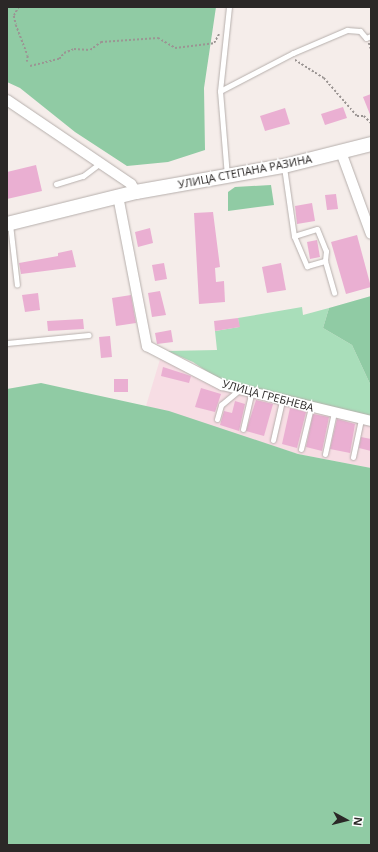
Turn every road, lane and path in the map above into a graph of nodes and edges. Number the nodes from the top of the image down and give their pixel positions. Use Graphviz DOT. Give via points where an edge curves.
graph roads {
  1 [pos="18,7"];
  2 [pos="230,7"];
  3 [pos="229,22"];
  4 [pos="371,36"];
  5 [pos="288,56"];
  6 [pos="26,62"];
  7 [pos="30,66"];
  8 [pos="220,91"];
  9 [pos="7,100"];
  10 [pos="371,123"];
  11 [pos="371,144"];
  12 [pos="341,152"];
  13 [pos="100,163"];
  14 [pos="284,166"];
  15 [pos="227,176"];
  16 [pos="56,184"];
  17 [pos="136,192"];
  18 [pos="118,196"];
  19 [pos="8,224"];
  20 [pos="371,234"];
  21 [pos="294,236"];
  22 [pos="14,258"];
  23 [pos="7,259"];
  24 [pos="325,261"];
  25 [pos="17,285"];
  26 [pos="334,293"];
  27 [pos="89,335"];
  28 [pos="7,344"];
  29 [pos="240,390"];
  30 [pos="251,393"];
  31 [pos="282,401"];
  32 [pos="312,407"];
  33 [pos="334,412"];
  34 [pos="217,418"];
  35 [pos="366,420"];
  36 [pos="243,429"];
  37 [pos="273,440"];
  38 [pos="302,449"];
  39 [pos="325,454"];
  40 [pos="353,457"];
  1 -- 6 [label="path" via="14,16 28,56"];
  2 -- 3 [label="lane"];
  3 -- 7 [label="path" via="214,43 174,48 158,38 101,42 90,50 74,49 64,53 59,60"];
  3 -- 8 [label="lane"];
  4 -- 5 [label="lane" via="366,38 360,31 347,30"];
  5 -- 8 [label="lane"];
  5 -- 10 [label="path" via="324,78 357,116 364,116"];
  8 -- 15 [label="lane"];
  9 -- 13 [label="street"];
  11 -- 12 [label="main road, УЛИЦА СТЕПАНА РАЗИНА"];
  12 -- 14 [label="main road, УЛИЦА СТЕПАНА РАЗИНА"];
  12 -- 20 [label="street"];
  13 -- 16 [label="lane" via="83,176"];
  13 -- 17 [label="street" via="130,184"];
  14 -- 15 [label="main road, УЛИЦА СТЕПАНА РАЗИНА"];
  14 -- 21 [label="lane"];
  15 -- 17 [label="main road, УЛИЦА СТЕПАНА РАЗИНА"];
  17 -- 18 [label="main road, УЛИЦА СТЕПАНА РАЗИНА"];
  18 -- 19 [label="main road, УЛИЦА СТЕПАНА РАЗИНА"];
  18 -- 29 [label="street, УЛИЦА ГРЕБНЕВА" via="148,346 222,385"];
  19 -- 22 [label="lane"];
  21 -- 24 [label="lane" via="307,266"];
  21 -- 24 [label="lane" via="317,229 326,251"];
  22 -- 23 [label="lane"];
  22 -- 25 [label="lane"];
  24 -- 26 [label="lane"];
  27 -- 28 [label="lane"];
  29 -- 30 [label="street, УЛИЦА ГРЕБНЕВА"];
  29 -- 34 [label="lane" via="221,405"];
  30 -- 31 [label="street, УЛИЦА ГРЕБНЕВА"];
  30 -- 36 [label="lane"];
  31 -- 32 [label="street, УЛИЦА ГРЕБНЕВА"];
  31 -- 37 [label="lane"];
  32 -- 33 [label="street, УЛИЦА ГРЕБНЕВА"];
  32 -- 38 [label="lane"];
  33 -- 35 [label="street, УЛИЦА ГРЕБНЕВА"];
  33 -- 39 [label="lane"];
  35 -- 40 [label="lane"];
}
